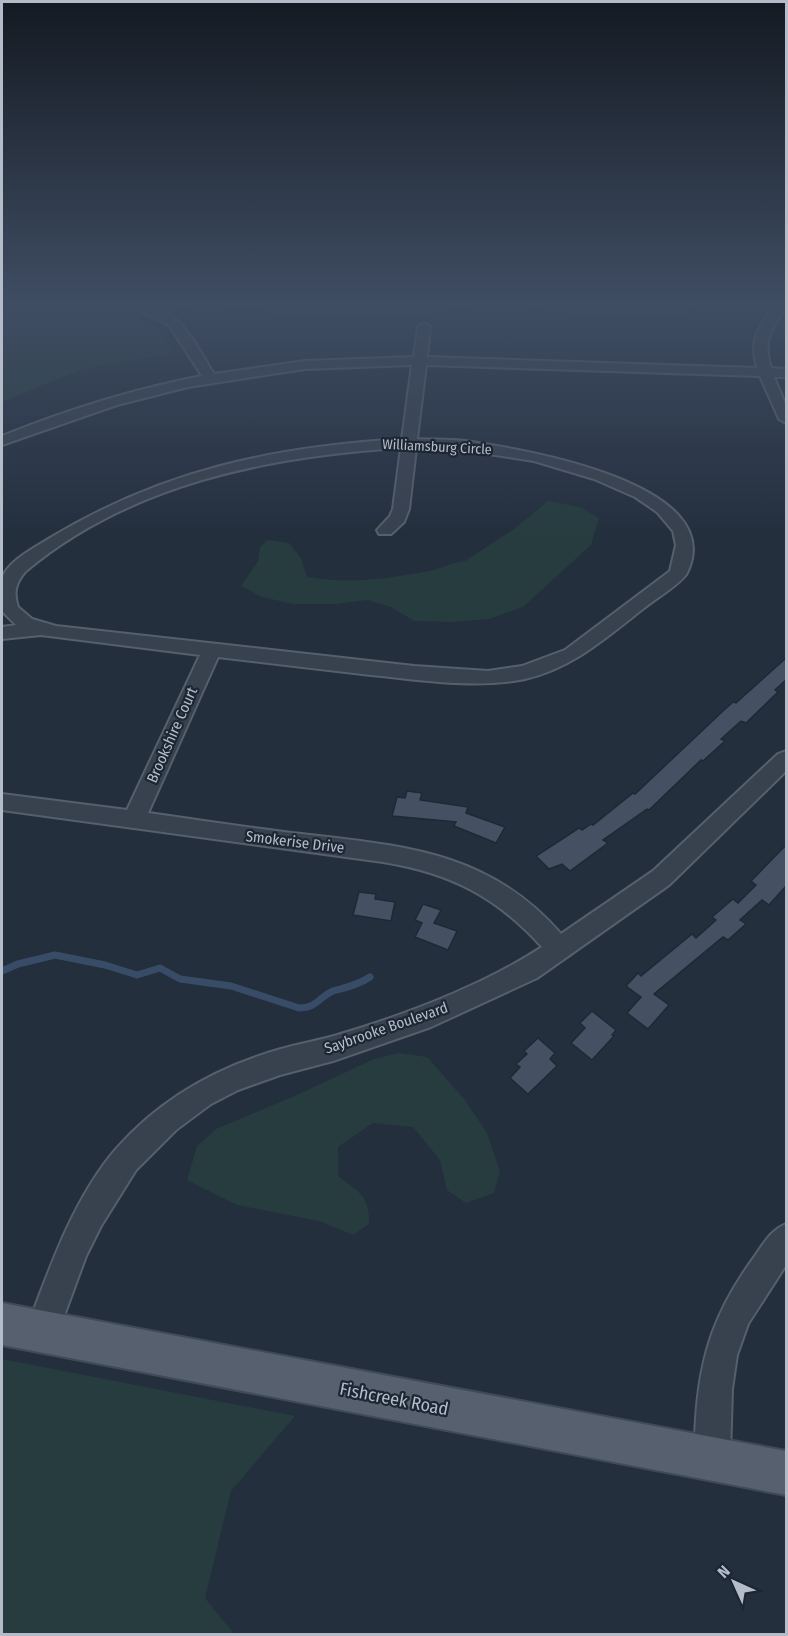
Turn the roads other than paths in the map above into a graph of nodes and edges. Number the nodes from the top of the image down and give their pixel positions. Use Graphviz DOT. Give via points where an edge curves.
graph roads {
  1 [pos="200,380"];
  2 [pos="418,380"];
  3 [pos="770,380"];
  4 [pos="786,419"];
  5 [pos="2,441"];
  6 [pos="410,443"];
  7 [pos="385,530"];
  8 [pos="23,564"];
  9 [pos="2,574"];
  10 [pos="39,629"];
  11 [pos="2,633"];
  12 [pos="212,649"];
  13 [pos="786,759"];
  14 [pos="2,802"];
  15 [pos="134,820"];
  16 [pos="559,950"];
  17 [pos="786,1239"];
  18 [pos="2,1324"];
  19 [pos="42,1330"];
  20 [pos="712,1456"];
  21 [pos="786,1473"];
  1 -- 5 [label="street" via="116,400"];
  2 -- 6 [label="street"];
  3 -- 4 [label="street"];
  6 -- 7 [label="street" via="401,509 398,518"];
  6 -- 8 [label="street, Williamsburg Circle" via="304,451 207,472 100,516"];
  6 -- 12 [label="street, Williamsburg Circle" via="469,446 536,457 600,476 641,494 663,509 681,530 685,545 678,573 572,654 510,675 464,678"];
  8 -- 9 [label="street"];
  8 -- 10 [label="street, Williamsburg Circle" via="8,583 6,603 17,618"];
  10 -- 11 [label="street"];
  10 -- 12 [label="street, Williamsburg Circle"];
  12 -- 15 [label="street, Brookshire Court"];
  13 -- 16 [label="street, Saybrooke Boulevard" via="661,878"];
  14 -- 15 [label="street, Smokerise Drive"];
  15 -- 16 [label="street, Smokerise Drive" via="438,864 498,892 526,914"];
  16 -- 19 [label="street, Saybrooke Boulevard" via="528,970 422,1019 230,1080 166,1120 126,1160 90,1215"];
  17 -- 20 [label="street" via="729,1326 715,1401"];
  18 -- 19 [label="main road, Fishcreek Road"];
  19 -- 20 [label="main road, Fishcreek Road" via="470,1414"];
  20 -- 21 [label="main road, Fishcreek Road"];
}
